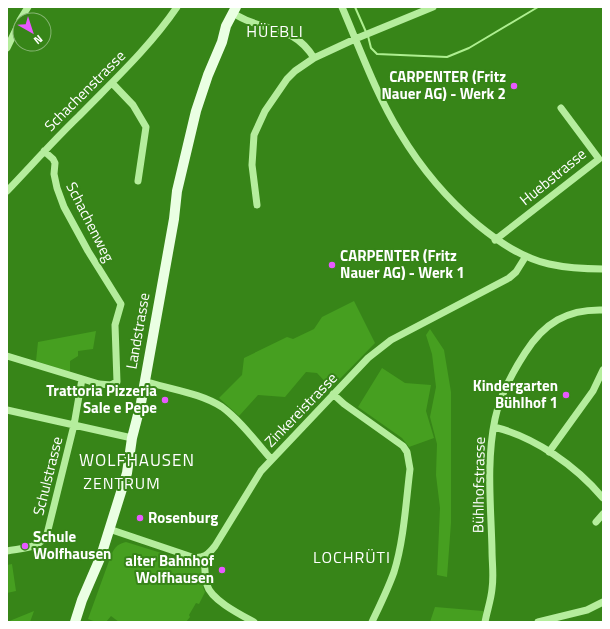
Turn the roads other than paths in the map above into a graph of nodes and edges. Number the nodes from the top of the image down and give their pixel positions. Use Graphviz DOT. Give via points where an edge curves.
graph roads {
  1 [pos="177,7"];
  2 [pos="342,7"];
  3 [pos="433,7"];
  4 [pos="239,10"];
  5 [pos="12,37"];
  6 [pos="358,38"];
  7 [pos="7,48"];
  8 [pos="314,58"];
  9 [pos="112,83"];
  10 [pos="561,108"];
  11 [pos="44,151"];
  12 [pos="138,181"];
  13 [pos="7,191"];
  14 [pos="257,205"];
  15 [pos="495,240"];
  16 [pos="526,256"];
  17 [pos="603,270"];
  18 [pos="603,310"];
  19 [pos="7,356"];
  20 [pos="603,370"];
  21 [pos="82,379"];
  22 [pos="144,383"];
  23 [pos="333,394"];
  24 [pos="7,410"];
  25 [pos="74,425"];
  26 [pos="494,427"];
  27 [pos="132,438"];
  28 [pos="549,452"];
  29 [pos="271,459"];
  30 [pos="603,498"];
  31 [pos="603,514"];
  32 [pos="596,522"];
  33 [pos="110,529"];
  34 [pos="7,551"];
  35 [pos="203,557"];
  36 [pos="603,602"];
  37 [pos="75,622"];
  38 [pos="254,622"];
  39 [pos="372,622"];
  40 [pos="485,622"];
  41 [pos="538,622"];
  1 -- 9 [label="street, Schachenstrasse" via="157,34"];
  2 -- 6 [label="street"];
  3 -- 6 [label="street"];
  4 -- 8 [label="street" via="249,21 284,31 305,45"];
  4 -- 22 [label="main road, Landstrasse" via="226,26 196,111 177,191"];
  5 -- 7 [label="street"];
  6 -- 8 [label="street"];
  6 -- 15 [label="street" via="382,99 399,132 427,173 468,217"];
  8 -- 14 [label="street" via="287,79 265,111 254,135 252,165"];
  9 -- 11 [label="street, Schachenstrasse"];
  9 -- 12 [label="street" via="134,105 146,127"];
  10 -- 15 [label="street, Huebstrasse" via="599,159"];
  11 -- 13 [label="street, Schachenstrasse"];
  11 -- 21 [label="street, Schachenweg" via="55,163 54,174 64,207 121,304 115,325 117,382 111,385 99,384"];
  15 -- 16 [label="street"];
  16 -- 17 [label="street" via="569,268"];
  16 -- 23 [label="street, Zinkereistrasse" via="516,272 504,281 386,344 368,358"];
  18 -- 26 [label="street, Bühlhofstrasse" via="588,310 564,316 545,328 514,370"];
  19 -- 21 [label="street"];
  20 -- 28 [label="street" via="593,391"];
  21 -- 25 [label="street, Schulstrasse"];
  22 -- 27 [label="main road, Landstrasse"];
  22 -- 29 [label="street" via="206,399 221,407 232,415"];
  23 -- 29 [label="street, Zinkereistrasse"];
  23 -- 39 [label="street" via="398,442 407,452 409,459 410,469 400,544 394,571"];
  24 -- 25 [label="street"];
  25 -- 27 [label="street"];
  25 -- 34 [label="street, Schulstrasse" via="46,537 42,543 35,546"];
  26 -- 28 [label="street" via="520,436"];
  26 -- 40 [label="street, Bühlhofstrasse" via="490,463 492,590"];
  27 -- 33 [label="main road, Landstrasse" via="127,473"];
  28 -- 30 [label="street" via="580,474"];
  29 -- 35 [label="street, Zinkereistrasse" via="215,546"];
  31 -- 32 [label="street"];
  33 -- 35 [label="street" via="192,556"];
  33 -- 37 [label="main road, Landstrasse"];
  35 -- 38 [label="street" via="207,585 211,593"];
  36 -- 41 [label="street" via="581,611"];
}
